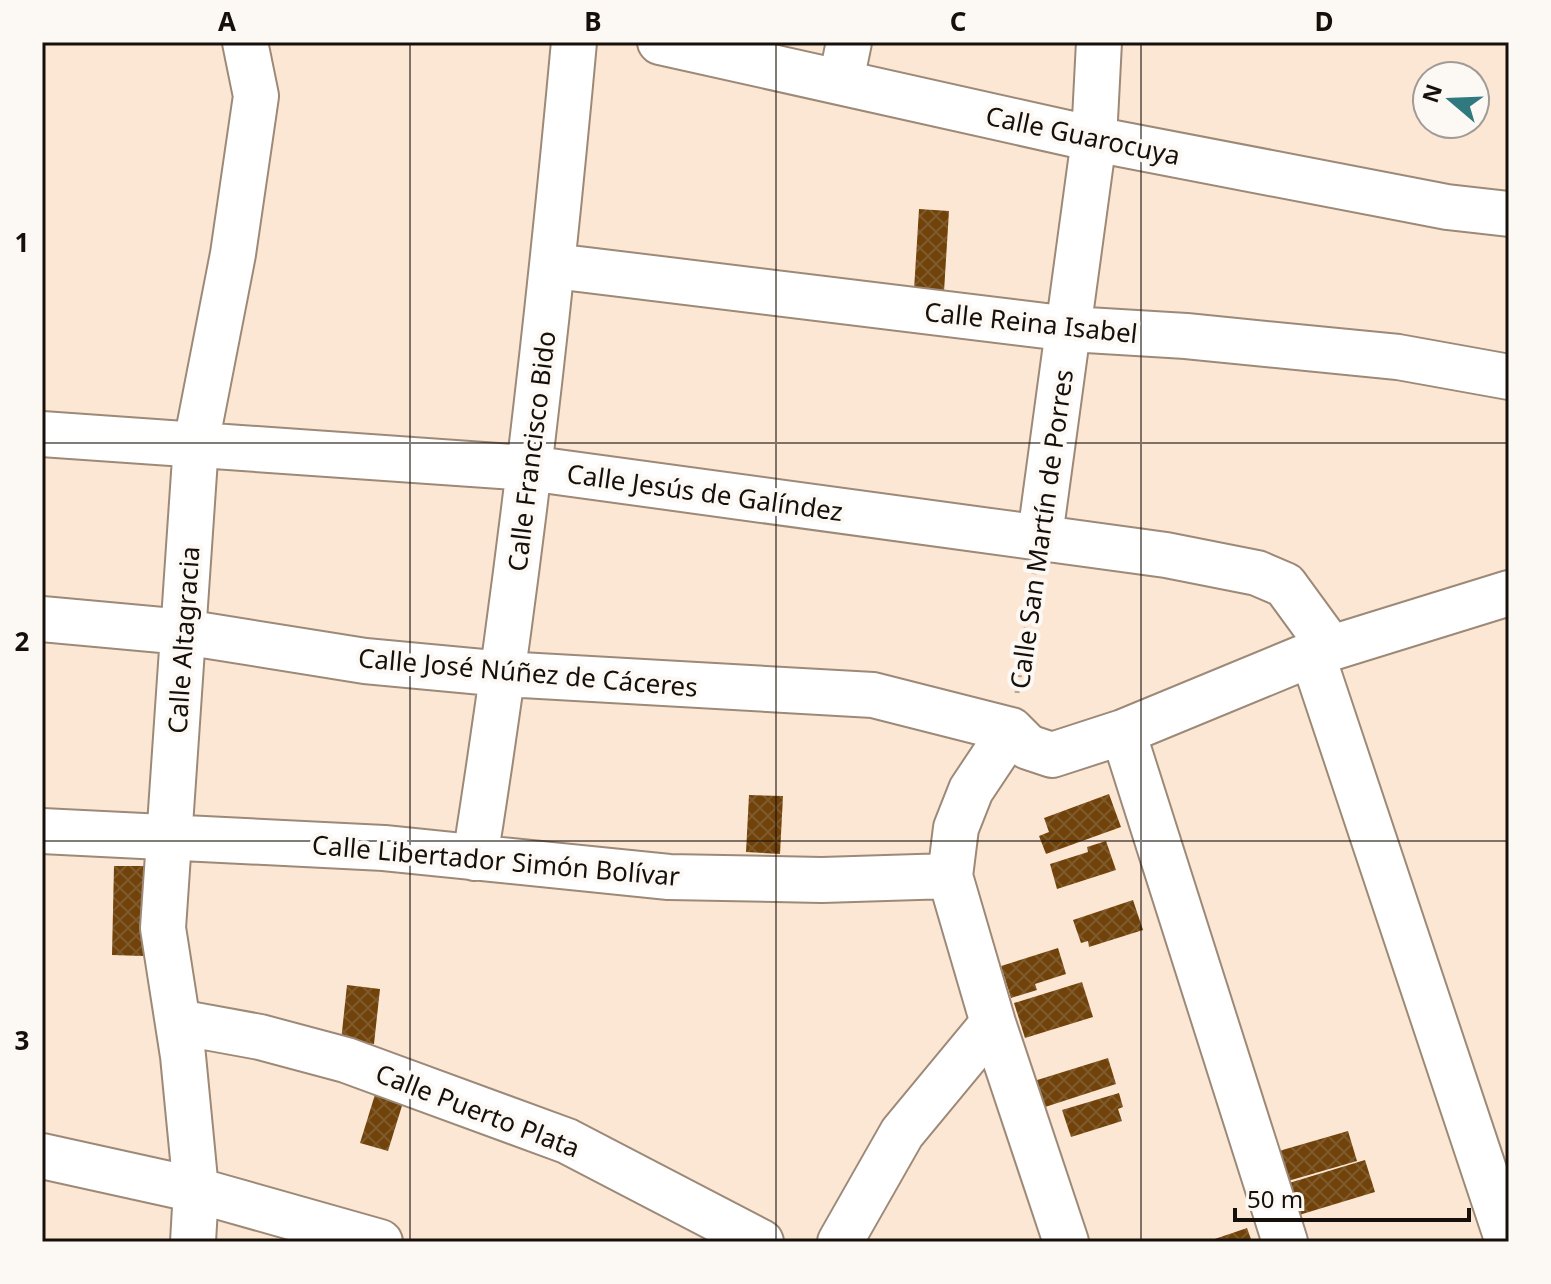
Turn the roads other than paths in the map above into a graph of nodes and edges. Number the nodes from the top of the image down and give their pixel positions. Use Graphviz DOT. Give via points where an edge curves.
graph roads {
  1 [pos="245,42"];
  2 [pos="574,42"];
  3 [pos="660,42"];
  4 [pos="1099,42"];
  5 [pos="845,61"];
  6 [pos="1094,139"];
  7 [pos="1509,214"];
  8 [pos="554,266"];
  9 [pos="1070,329"];
  10 [pos="1509,377"];
  11 [pos="42,434"];
  12 [pos="196,444"];
  13 [pos="528,468"];
  14 [pos="1040,536"];
  15 [pos="1509,593"];
  16 [pos="42,619"];
  17 [pos="184,632"];
  18 [pos="1321,651"];
  19 [pos="504,674"];
  20 [pos="1011,730"];
  21 [pos="1123,732"];
  22 [pos="42,831"];
  23 [pos="170,838"];
  24 [pos="475,858"];
  25 [pos="950,876"];
  26 [pos="178,1022"];
  27 [pos="993,1023"];
  28 [pos="42,1156"];
  29 [pos="196,1190"];
  30 [pos="193,1242"];
  31 [pos="380,1242"];
  32 [pos="761,1242"];
  33 [pos="840,1242"];
  34 [pos="1066,1242"];
  35 [pos="1285,1242"];
  36 [pos="1508,1242"];
  1 -- 12 [label="street, Calle Altagracia" via="256,96 233,254"];
  2 -- 8 [label="street, Calle Francisco Bido"];
  3 -- 5 [label="street, Calle Guarocuya"];
  4 -- 6 [label="street, Calle San Martín de Porres"];
  5 -- 6 [label="street, Calle Guarocuya"];
  6 -- 7 [label="street, Calle Guarocuya" via="1447,207"];
  6 -- 9 [label="street, Calle San Martín de Porres"];
  8 -- 9 [label="street, Calle Reina Isabel"];
  8 -- 13 [label="street, Calle Francisco Bido"];
  9 -- 10 [label="street, Calle Reina Isabel" via="1398,357"];
  9 -- 14 [label="street, Calle San Martín de Porres"];
  11 -- 12 [label="street, Calle Jesús de Galíndez"];
  12 -- 13 [label="street, Calle Jesús de Galíndez"];
  12 -- 17 [label="street, Calle Altagracia"];
  13 -- 14 [label="street, Calle Jesús de Galíndez"];
  13 -- 19 [label="street, Calle Francisco Bido"];
  14 -- 18 [label="street, Calle Jesús de Galíndez" via="1257,573 1285,585"];
  15 -- 18 [label="street"];
  16 -- 17 [label="street, Calle José Núñez de Cáceres"];
  17 -- 19 [label="street, Calle José Núñez de Cáceres" via="365,661"];
  17 -- 23 [label="street, Calle Altagracia"];
  18 -- 21 [label="street"];
  18 -- 36 [label="street, Calle Jesús de Galíndez"];
  19 -- 20 [label="street, Calle José Núñez de Cáceres" via="873,695"];
  19 -- 24 [label="street, Calle Francisco Bido"];
  20 -- 21 [label="street" via="1028,747 1052,755"];
  20 -- 25 [label="street" via="971,790 956,828"];
  21 -- 35 [label="street"];
  22 -- 23 [label="street, Calle Libertador Simón Bolívar"];
  23 -- 24 [label="street, Calle Libertador Simón Bolívar" via="384,848"];
  23 -- 26 [label="street, Calle Altagracia" via="163,928"];
  24 -- 25 [label="street, Calle Libertador Simón Bolívar" via="669,877"];
  25 -- 27 [label="street"];
  26 -- 29 [label="street, Calle Altagracia"];
  26 -- 32 [label="street, Calle Puerto Plata" via="346,1060 553,1136"];
  27 -- 33 [label="street" via="902,1133"];
  27 -- 34 [label="street"];
  28 -- 29 [label="street"];
  29 -- 30 [label="street, Calle Altagracia"];
  29 -- 31 [label="street"];
}
